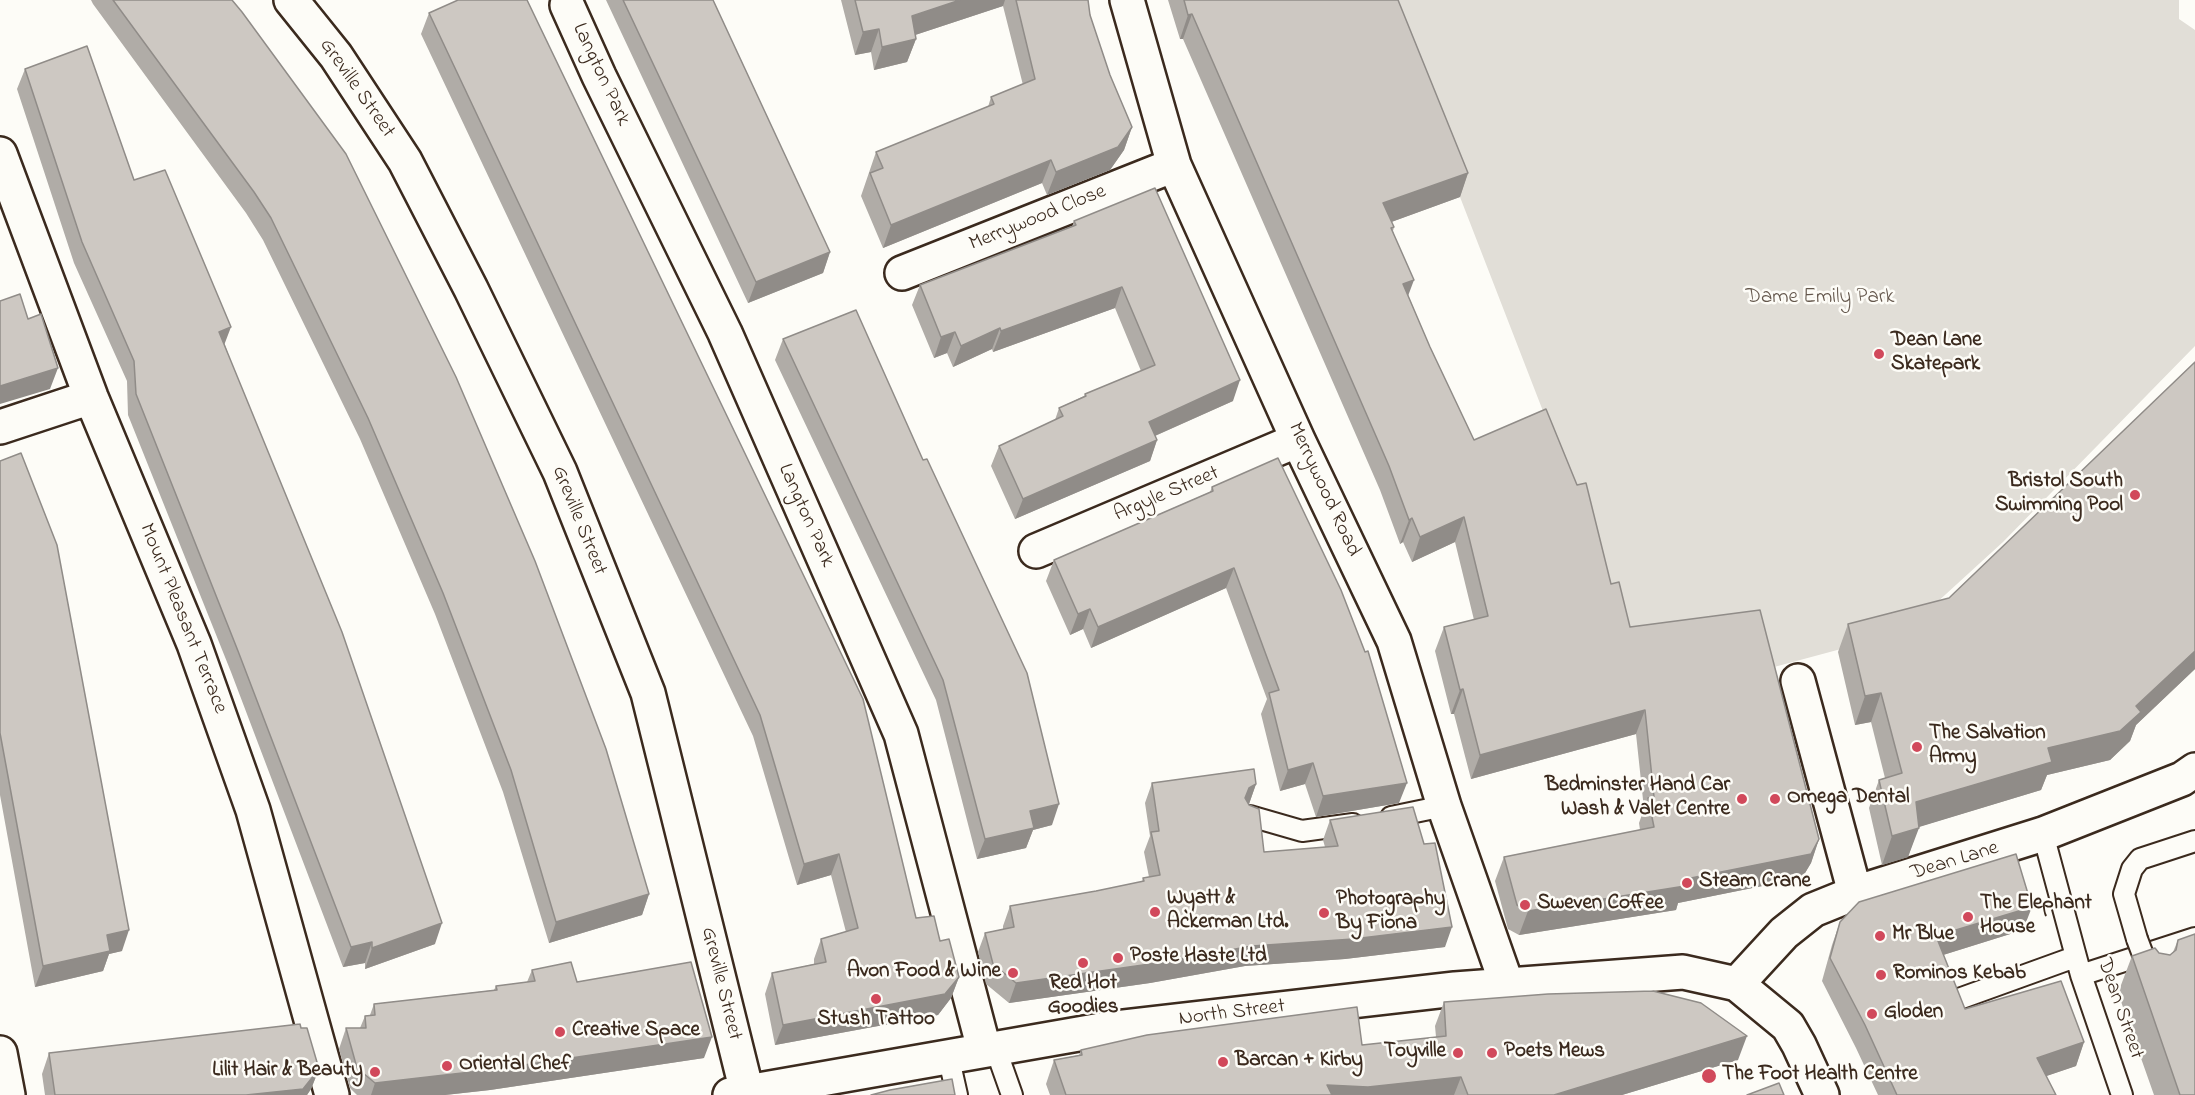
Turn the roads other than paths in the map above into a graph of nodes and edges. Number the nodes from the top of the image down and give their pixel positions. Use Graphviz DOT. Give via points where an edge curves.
graph roads {
  1 [pos="291,0"];
  2 [pos="1127,0"];
  3 [pos="567,5"];
  4 [pos="0,154"];
  5 [pos="1174,165"];
  6 [pos="902,273"];
  7 [pos="91,397"];
  8 [pos="0,428"];
  9 [pos="1298,440"];
  10 [pos="1036,551"];
  11 [pos="1798,681"];
  12 [pos="2195,770"];
  13 [pos="1444,806"];
  14 [pos="1250,816"];
  15 [pos="2043,834"];
  16 [pos="2195,841"];
  17 [pos="1855,893"];
  18 [pos="2195,938"];
  19 [pos="2078,966"];
  20 [pos="2153,980"];
  21 [pos="1737,984"];
  22 [pos="1507,985"];
  23 [pos="1956,1000"];
  24 [pos="990,1048"];
  25 [pos="0,1053"];
  26 [pos="948,1055"];
  27 [pos="739,1094"];
  28 [pos="8,1095"];
  29 [pos="332,1095"];
  30 [pos="957,1095"];
  31 [pos="1012,1095"];
  32 [pos="1822,1095"];
  33 [pos="2122,1095"];
  1 -- 27 [label="street, Greville Street" via="336,56 405,161 560,472 648,693"];
  2 -- 5 [label="street, Merrywood Road"];
  3 -- 24 [label="street, Langton Park" via="725,333 901,734"];
  4 -- 7 [label="street, Mount Pleasant Terrace"];
  5 -- 6 [label="street, Merrywood Close"];
  5 -- 9 [label="street, Merrywood Road"];
  7 -- 8 [label="street"];
  7 -- 29 [label="street, Mount Pleasant Terrace" via="194,644 253,810"];
  9 -- 10 [label="street, Argyle Street"];
  9 -- 13 [label="street, Merrywood Road" via="1394,641"];
  11 -- 17 [label="street"];
  12 -- 15 [label="street, Dean Lane" via="2182,779"];
  13 -- 14 [label="lane" via="1302,831"];
  13 -- 22 [label="street, Merrywood Road"];
  15 -- 17 [label="street, Dean Lane"];
  15 -- 19 [label="lane, Dean Street"];
  16 -- 20 [label="lane, bridge" via="2140,859 2132,869 2124,894"];
  17 -- 21 [label="street, Dean Lane" via="1813,910 1784,933"];
  18 -- 19 [label="lane"];
  19 -- 23 [label="lane"];
  19 -- 33 [label="lane, Dean Street"];
  21 -- 22 [label="street, North Street" via="1683,972"];
  21 -- 32 [label="street" via="1788,1026"];
  22 -- 24 [label="street, North Street" via="1119,1028"];
  24 -- 26 [label="street, North Street"];
  24 -- 31 [label="lane"];
  25 -- 28 [label="street"];
  26 -- 27 [label="street, North Street"];
  26 -- 30 [label="lane"];
}
